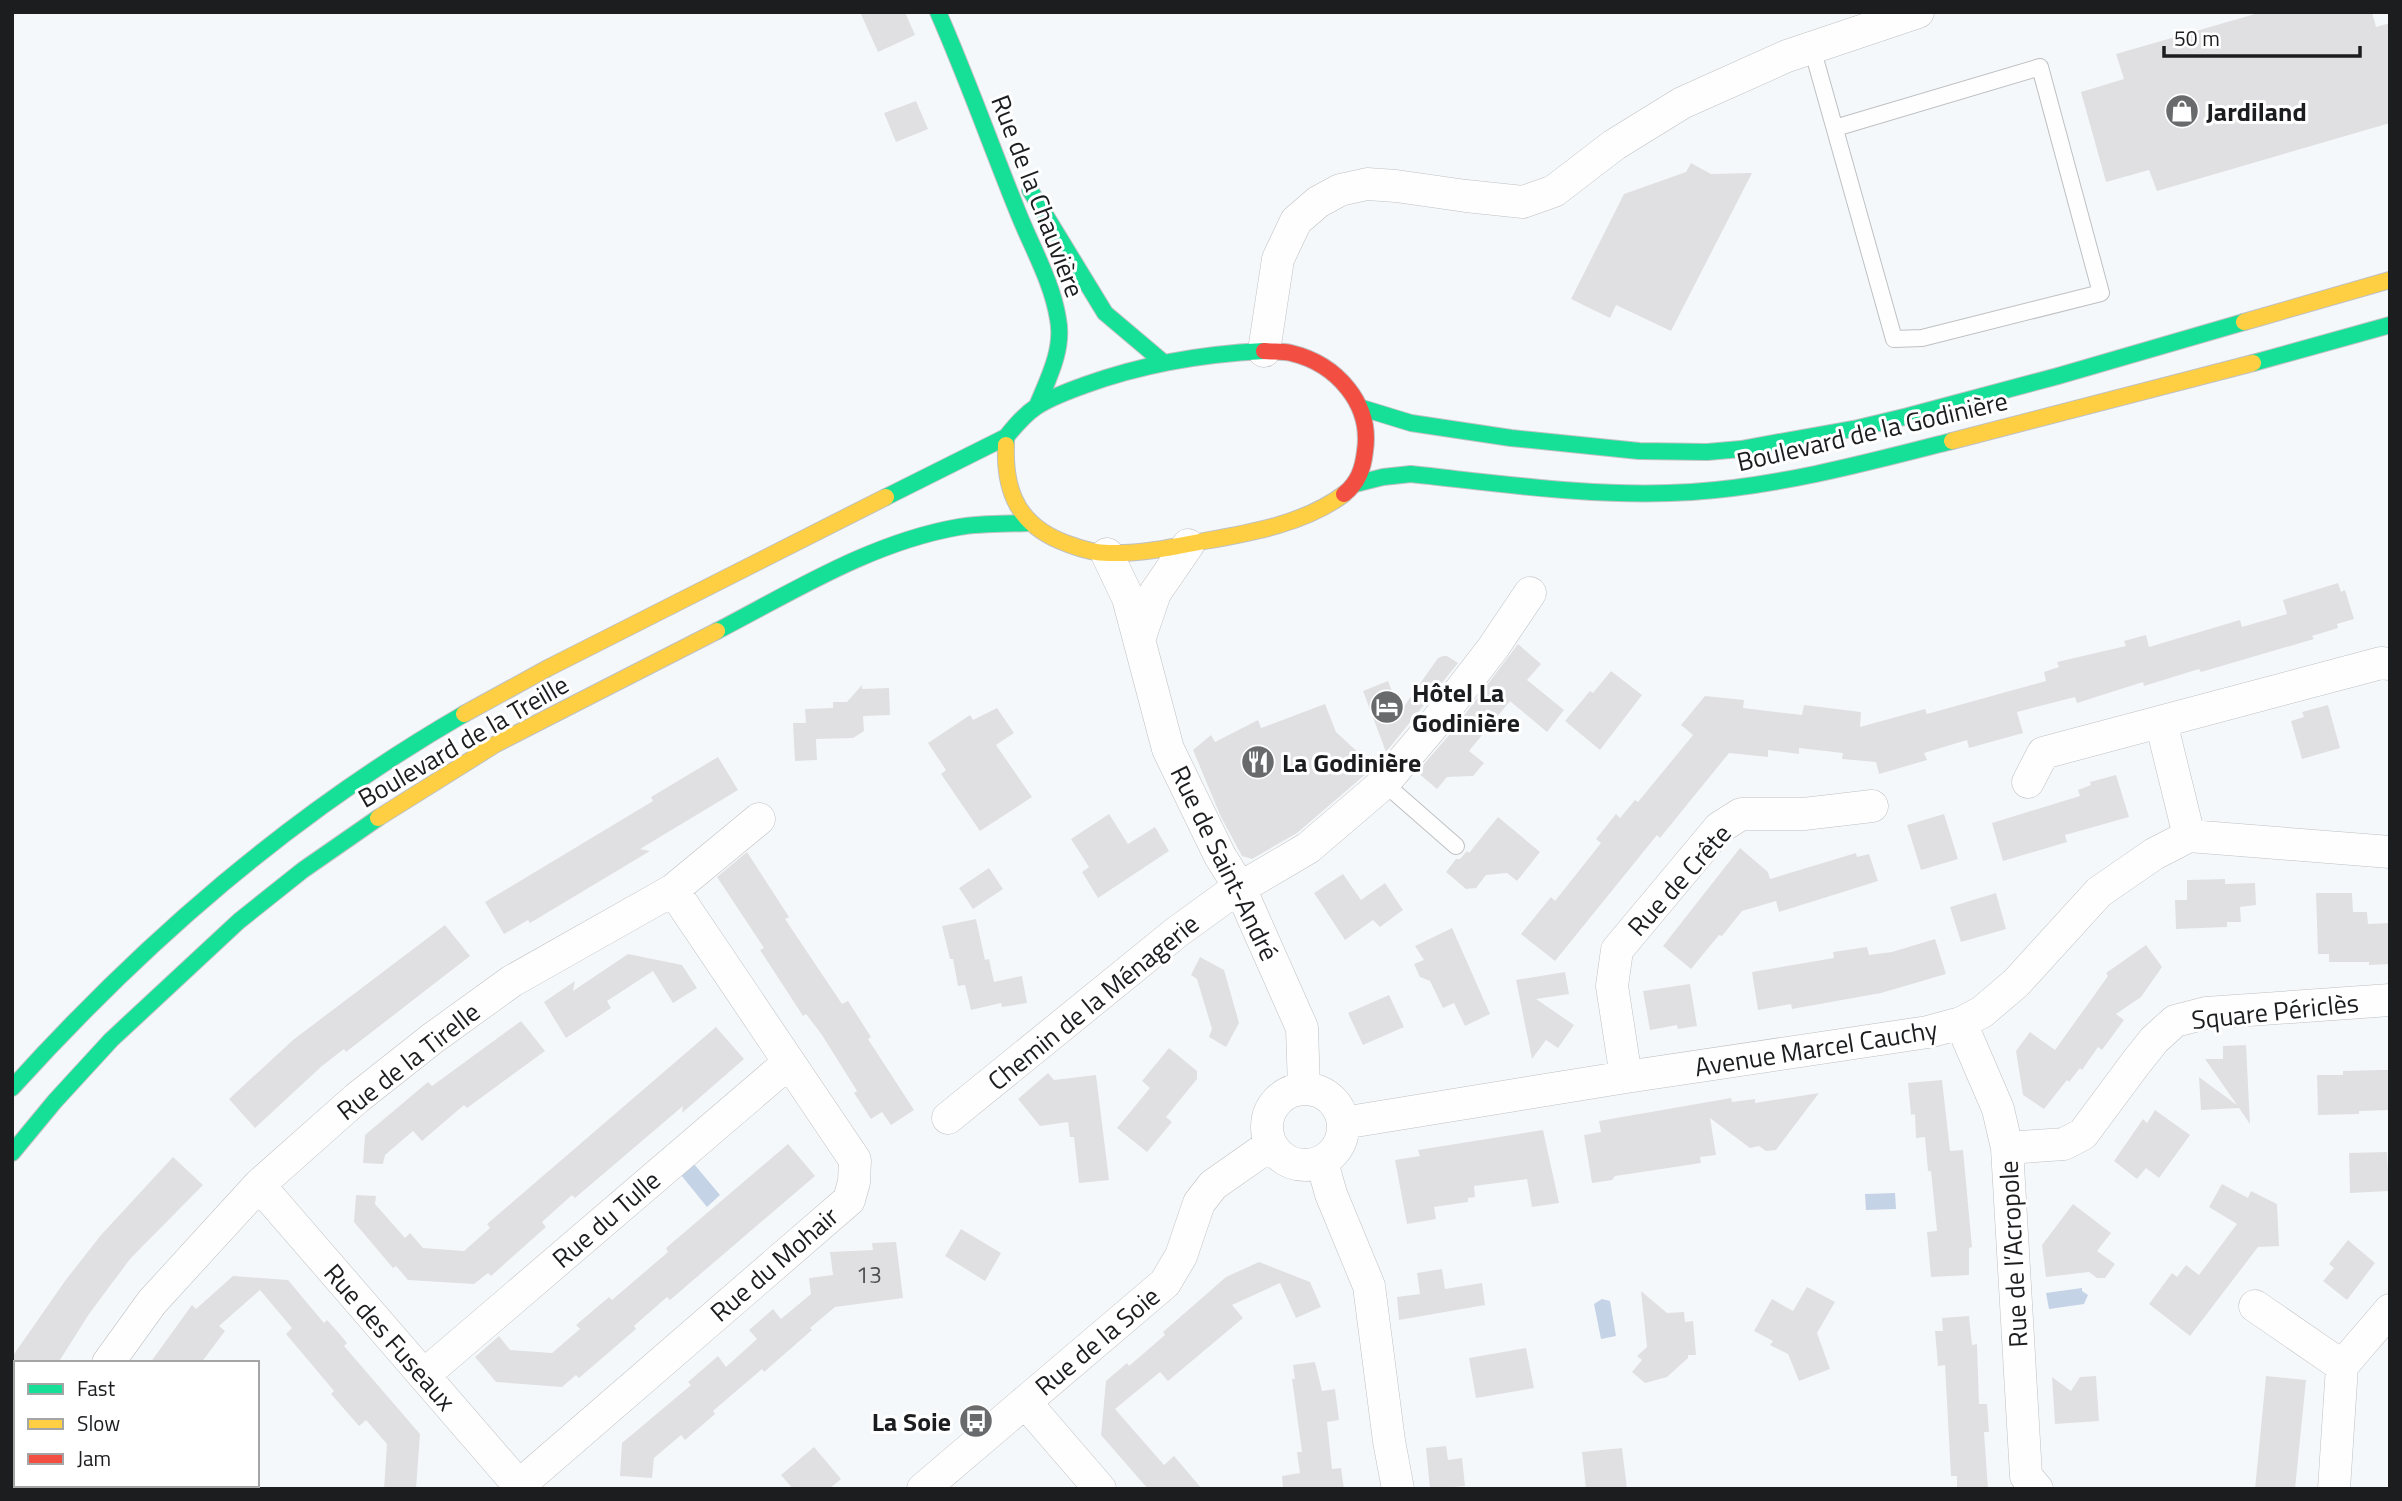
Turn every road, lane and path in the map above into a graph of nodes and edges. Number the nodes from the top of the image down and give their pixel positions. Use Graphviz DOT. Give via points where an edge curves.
graph roads {
  1 [pos="937,12"];
  2 [pos="1918,12"];
  3 [pos="1812,48"];
  4 [pos="970,85"];
  5 [pos="1835,128"];
  6 [pos="2390,280"];
  7 [pos="2390,325"];
  8 [pos="1264,351"];
  9 [pos="1163,362"];
  10 [pos="1037,406"];
  11 [pos="1362,408"];
  12 [pos="1006,437"];
  13 [pos="1355,484"];
  14 [pos="1029,523"];
  15 [pos="1188,545"];
  16 [pos="1107,554"];
  17 [pos="1530,593"];
  18 [pos="1140,637"];
  19 [pos="2390,664"];
  20 [pos="2161,722"];
  21 [pos="2028,782"];
  22 [pos="1384,783"];
  23 [pos="1872,806"];
  24 [pos="759,819"];
  25 [pos="2189,836"];
  26 [pos="1456,846"];
  27 [pos="2390,852"];
  28 [pos="1240,888"];
  29 [pos="673,890"];
  30 [pos="2390,1000"];
  31 [pos="1961,1023"];
  32 [pos="789,1066"];
  33 [pos="1626,1077"];
  34 [pos="12,1088"];
  35 [pos="1304,1088"];
  36 [pos="948,1118"];
  37 [pos="1343,1123"];
  38 [pos="1270,1144"];
  39 [pos="2007,1148"];
  40 [pos="12,1153"];
  41 [pos="1322,1162"];
  42 [pos="259,1185"];
  43 [pos="2255,1306"];
  44 [pos="2390,1310"];
  45 [pos="109,1361"];
  46 [pos="2342,1366"];
  47 [pos="424,1375"];
  48 [pos="1025,1402"];
  49 [pos="518,1488"];
  50 [pos="923,1489"];
  51 [pos="1100,1489"];
  52 [pos="1398,1489"];
  53 [pos="2037,1489"];
  54 [pos="2334,1489"];
  1 -- 4 [label="main road, Rue de la Chauvière"];
  2 -- 3 [label="street"];
  3 -- 5 [label="lane"];
  3 -- 8 [label="street" via="1682,103 1614,145 1553,191 1524,202 1367,184 1340,190 1318,202 1296,221 1278,259"];
  4 -- 9 [label="main road, Rue de la Chauvière" via="1105,313"];
  4 -- 10 [label="main road, Rue de la Chauvière" via="1059,321 1057,355"];
  5 -- 5 [label="lane" via="1894,339 1922,338 2101,293 2040,67"];
  6 -- 11 [label="main road, Boulevard de la Godinière" via="1908,416 1741,449 1639,451 1511,438 1411,423"];
  7 -- 13 [label="main road, Boulevard de la Godinière" via="1876,460 1763,484 1691,492 1624,492 1411,474"];
  8 -- 9 [label="main road"];
  8 -- 11 [label="main road" via="1292,354 1323,366 1352,391"];
  9 -- 10 [label="main road" via="1100,379"];
  10 -- 12 [label="main road, Boulevard de la Treille"];
  11 -- 13 [label="main road" via="1367,445"];
  12 -- 14 [label="main road" via="1006,477"];
  12 -- 34 [label="main road, Boulevard de la Treille" via="506,690 346,788 193,906 109,983"];
  13 -- 15 [label="main road" via="1308,513 1232,537"];
  14 -- 16 [label="main road" via="1052,538"];
  14 -- 40 [label="main road, Boulevard de la Treille" via="974,525 894,544 496,744 370,823 239,922 111,1040"];
  15 -- 16 [label="main road"];
  15 -- 18 [label="street" via="1155,593"];
  16 -- 18 [label="street, Rue de Saint-André" via="1129,598"];
  17 -- 22 [label="street, Chemin de la Ménagerie" via="1493,648"];
  18 -- 28 [label="street, Rue de Saint-André" via="1168,749"];
  19 -- 20 [label="street"];
  20 -- 21 [label="street" via="2043,753"];
  20 -- 25 [label="street"];
  22 -- 26 [label="lane"];
  22 -- 28 [label="street, Chemin de la Ménagerie" via="1308,848"];
  23 -- 33 [label="street, Rue de Crête" via="1804,814 1741,814 1718,828 1618,950 1612,986"];
  24 -- 29 [label="street, Rue de la Tirelle"];
  25 -- 27 [label="street"];
  25 -- 31 [label="street, Avenue Marcel Cauchy" via="2099,892 2016,983"];
  28 -- 35 [label="street, Rue de Saint-André" via="1301,1028"];
  28 -- 36 [label="street, Chemin de la Ménagerie" via="1177,932"];
  29 -- 32 [label="street, Rue du Mohair"];
  29 -- 42 [label="street, Rue de la Tirelle" via="512,981 357,1098"];
  30 -- 39 [label="street, Square Périclès" via="2206,1013 2175,1021 2154,1040 2083,1134 2064,1144"];
  31 -- 33 [label="street, Avenue Marcel Cauchy" via="1928,1032"];
  31 -- 39 [label="street, Rue de l’Acropole" via="1998,1109"];
  32 -- 47 [label="street, Rue du Tulle"];
  32 -- 49 [label="street, Rue du Mohair" via="855,1160 849,1200"];
  33 -- 37 [label="street, Avenue Marcel Cauchy"];
  35 -- 37 [label="street" via="1334,1102"];
  35 -- 38 [label="street" via="1280,1097 1272,1107 1267,1119"];
  37 -- 41 [label="street" via="1339,1146"];
  38 -- 41 [label="street" via="1287,1161 1299,1165"];
  38 -- 48 [label="street, Rue de la Soie" via="1213,1185 1199,1203 1181,1256 1165,1283"];
  39 -- 53 [label="street, Rue de l’Acropole" via="2026,1476"];
  41 -- 52 [label="street" via="1369,1286"];
  42 -- 45 [label="street, Rue de la Tirelle" via="152,1302"];
  42 -- 47 [label="street, Rue des Fuseaux"];
  43 -- 46 [label="street"];
  44 -- 46 [label="street"];
  46 -- 54 [label="street"];
  47 -- 49 [label="street, Rue des Fuseaux"];
  48 -- 50 [label="street, Rue de la Soie"];
  48 -- 51 [label="street"];
}
